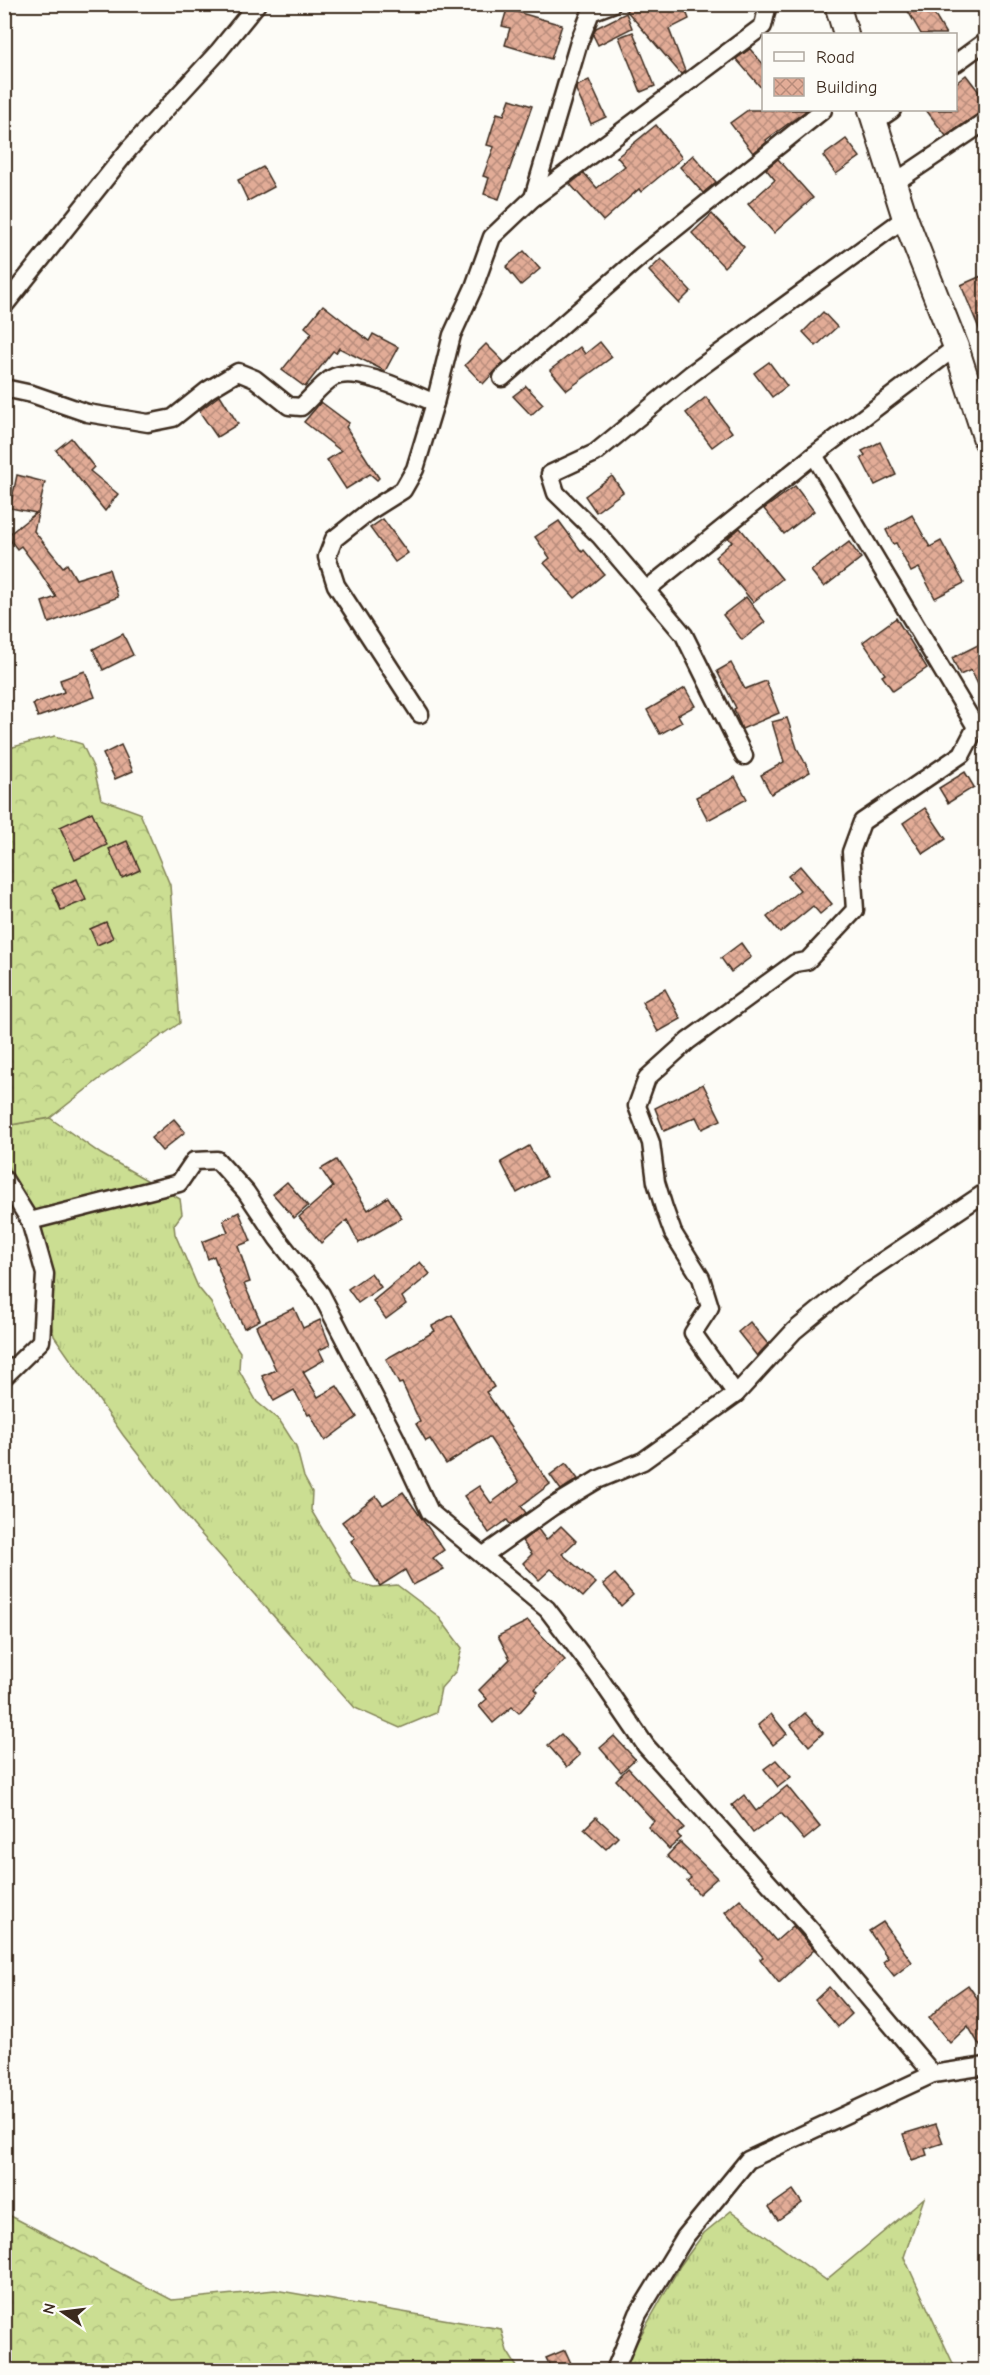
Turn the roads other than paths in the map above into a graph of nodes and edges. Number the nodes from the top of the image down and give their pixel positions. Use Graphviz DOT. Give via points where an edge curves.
graph roads {
  1 [pos="257,4"];
  2 [pos="612,4"];
  3 [pos="768,4"];
  4 [pos="837,4"];
  5 [pos="592,8"];
  6 [pos="846,33"];
  7 [pos="985,42"];
  8 [pos="957,62"];
  9 [pos="822,111"];
  10 [pos="880,113"];
  11 [pos="986,120"];
  12 [pos="894,183"];
  13 [pos="533,198"];
  14 [pos="905,218"];
  15 [pos="4,306"];
  16 [pos="956,347"];
  17 [pos="502,378"];
  18 [pos="4,388"];
  19 [pos="435,403"];
  20 [pos="986,440"];
  21 [pos="814,455"];
  22 [pos="646,590"];
  23 [pos="420,714"];
  24 [pos="744,756"];
  25 [pos="4,1179"];
  26 [pos="986,1192"];
  27 [pos="30,1221"];
  28 [pos="4,1377"];
  29 [pos="736,1394"];
  30 [pos="484,1555"];
  31 [pos="986,2066"];
  32 [pos="933,2074"];
  33 [pos="615,2370"];
  1 -- 15 [label="street" via="129,149"];
  2 -- 5 [label="street"];
  3 -- 13 [label="street" via="763,26"];
  4 -- 6 [label="street"];
  5 -- 13 [label="street"];
  7 -- 8 [label="street"];
  9 -- 17 [label="street" via="641,256"];
  10 -- 12 [label="street"];
  11 -- 12 [label="street"];
  12 -- 14 [label="street"];
  13 -- 19 [label="street" via="492,237 452,335"];
  14 -- 16 [label="street"];
  14 -- 22 [label="street" via="691,374 595,453 550,474 556,493 600,536"];
  16 -- 20 [label="street"];
  16 -- 21 [label="street"];
  18 -- 19 [label="street" via="87,413 148,423 173,418 238,372 255,379 289,406 301,407 333,377 348,374 381,381"];
  19 -- 23 [label="street" via="415,469 403,490 334,539 327,557 336,585"];
  21 -- 22 [label="street"];
  21 -- 29 [label="street" via="976,727 962,754 862,822 851,852 855,910 807,961 795,963 688,1041 646,1078 637,1106 651,1143 656,1182 673,1233 701,1278 710,1307 693,1333"];
  22 -- 24 [label="street" via="684,635"];
  25 -- 27 [label="street"];
  26 -- 29 [label="street" via="862,1275 794,1331"];
  27 -- 28 [label="street" via="45,1274 41,1341"];
  27 -- 30 [label="street" via="178,1183 194,1161 217,1160 246,1192 321,1294 430,1512"];
  29 -- 30 [label="street" via="643,1461 597,1480"];
  30 -- 32 [label="street" via="547,1609 646,1746"];
  31 -- 32 [label="street"];
  32 -- 33 [label="street" via="748,2160 685,2237 638,2314"];
}
